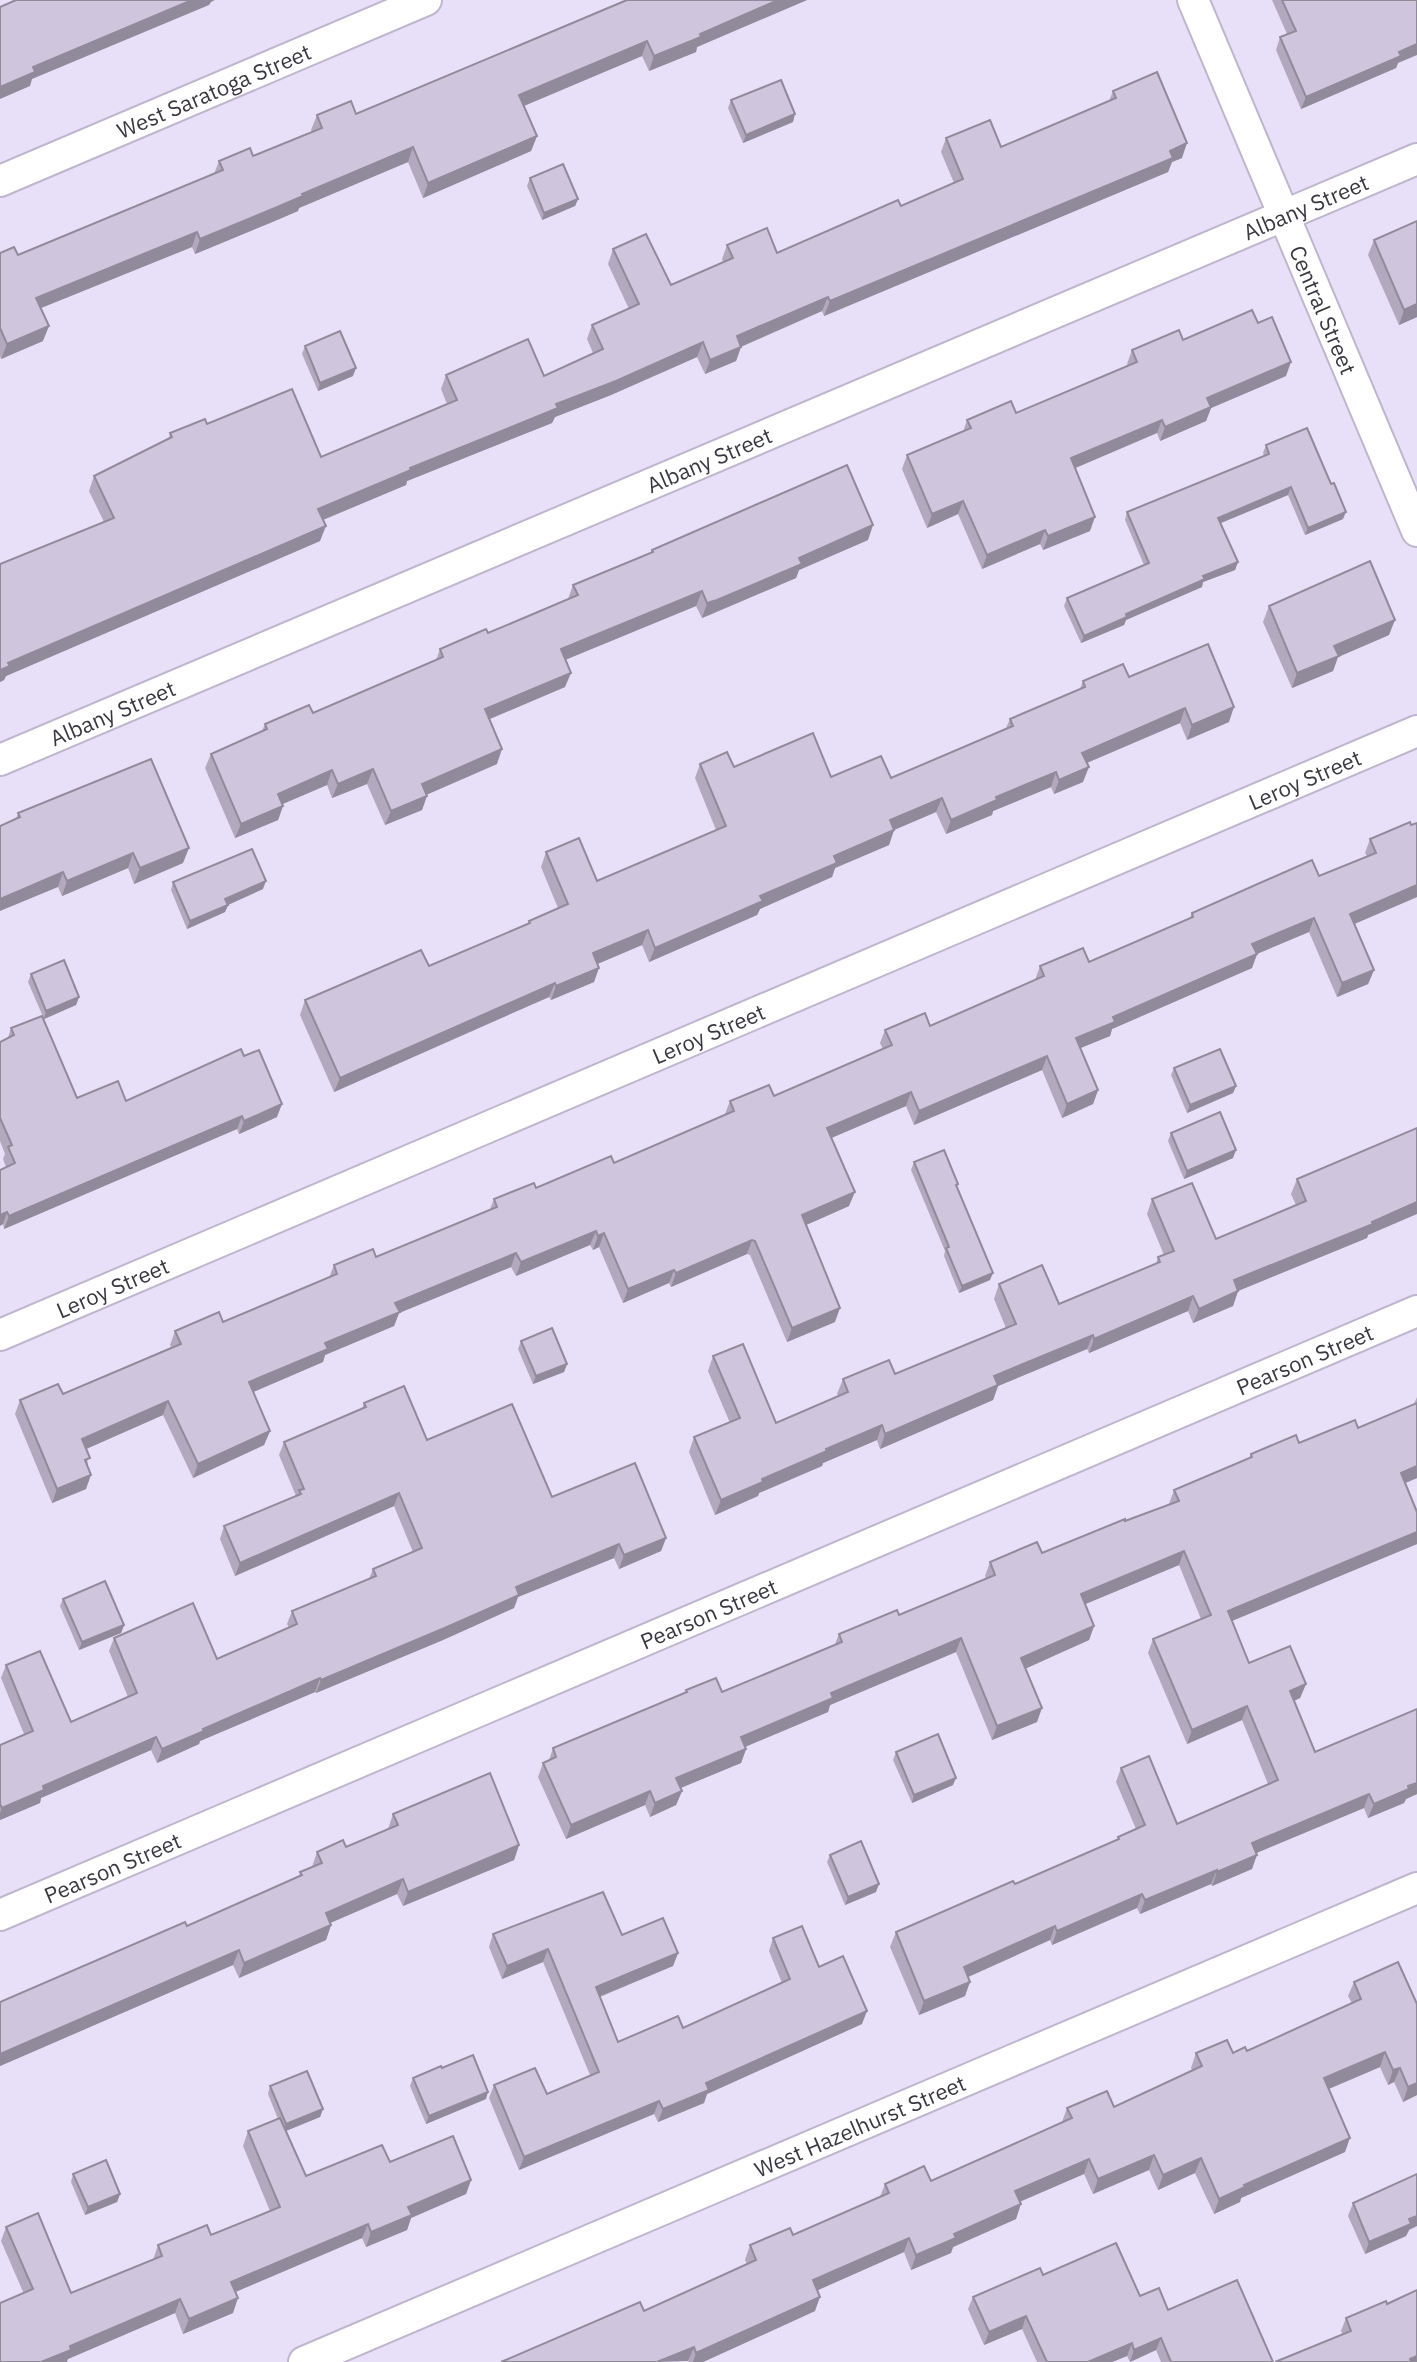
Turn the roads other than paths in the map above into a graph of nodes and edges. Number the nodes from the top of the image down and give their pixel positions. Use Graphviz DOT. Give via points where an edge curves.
graph roads {
  1 [pos="426,0"];
  2 [pos="1193,0"];
  3 [pos="1417,159"];
  4 [pos="0,181"];
  5 [pos="1284,215"];
  6 [pos="1417,531"];
  7 [pos="1417,731"];
  8 [pos="0,760"];
  9 [pos="1417,1311"];
  10 [pos="0,1335"];
  11 [pos="1417,1888"];
  12 [pos="0,1915"];
  13 [pos="304,2362"];
  1 -- 4 [label="street, West Saratoga Street"];
  2 -- 5 [label="street, Central Street"];
  3 -- 5 [label="street, Albany Street"];
  5 -- 6 [label="street, Central Street"];
  5 -- 8 [label="street, Albany Street"];
  7 -- 10 [label="street, Leroy Street"];
  9 -- 12 [label="street, Pearson Street"];
  11 -- 13 [label="street, West Hazelhurst Street"];
}
